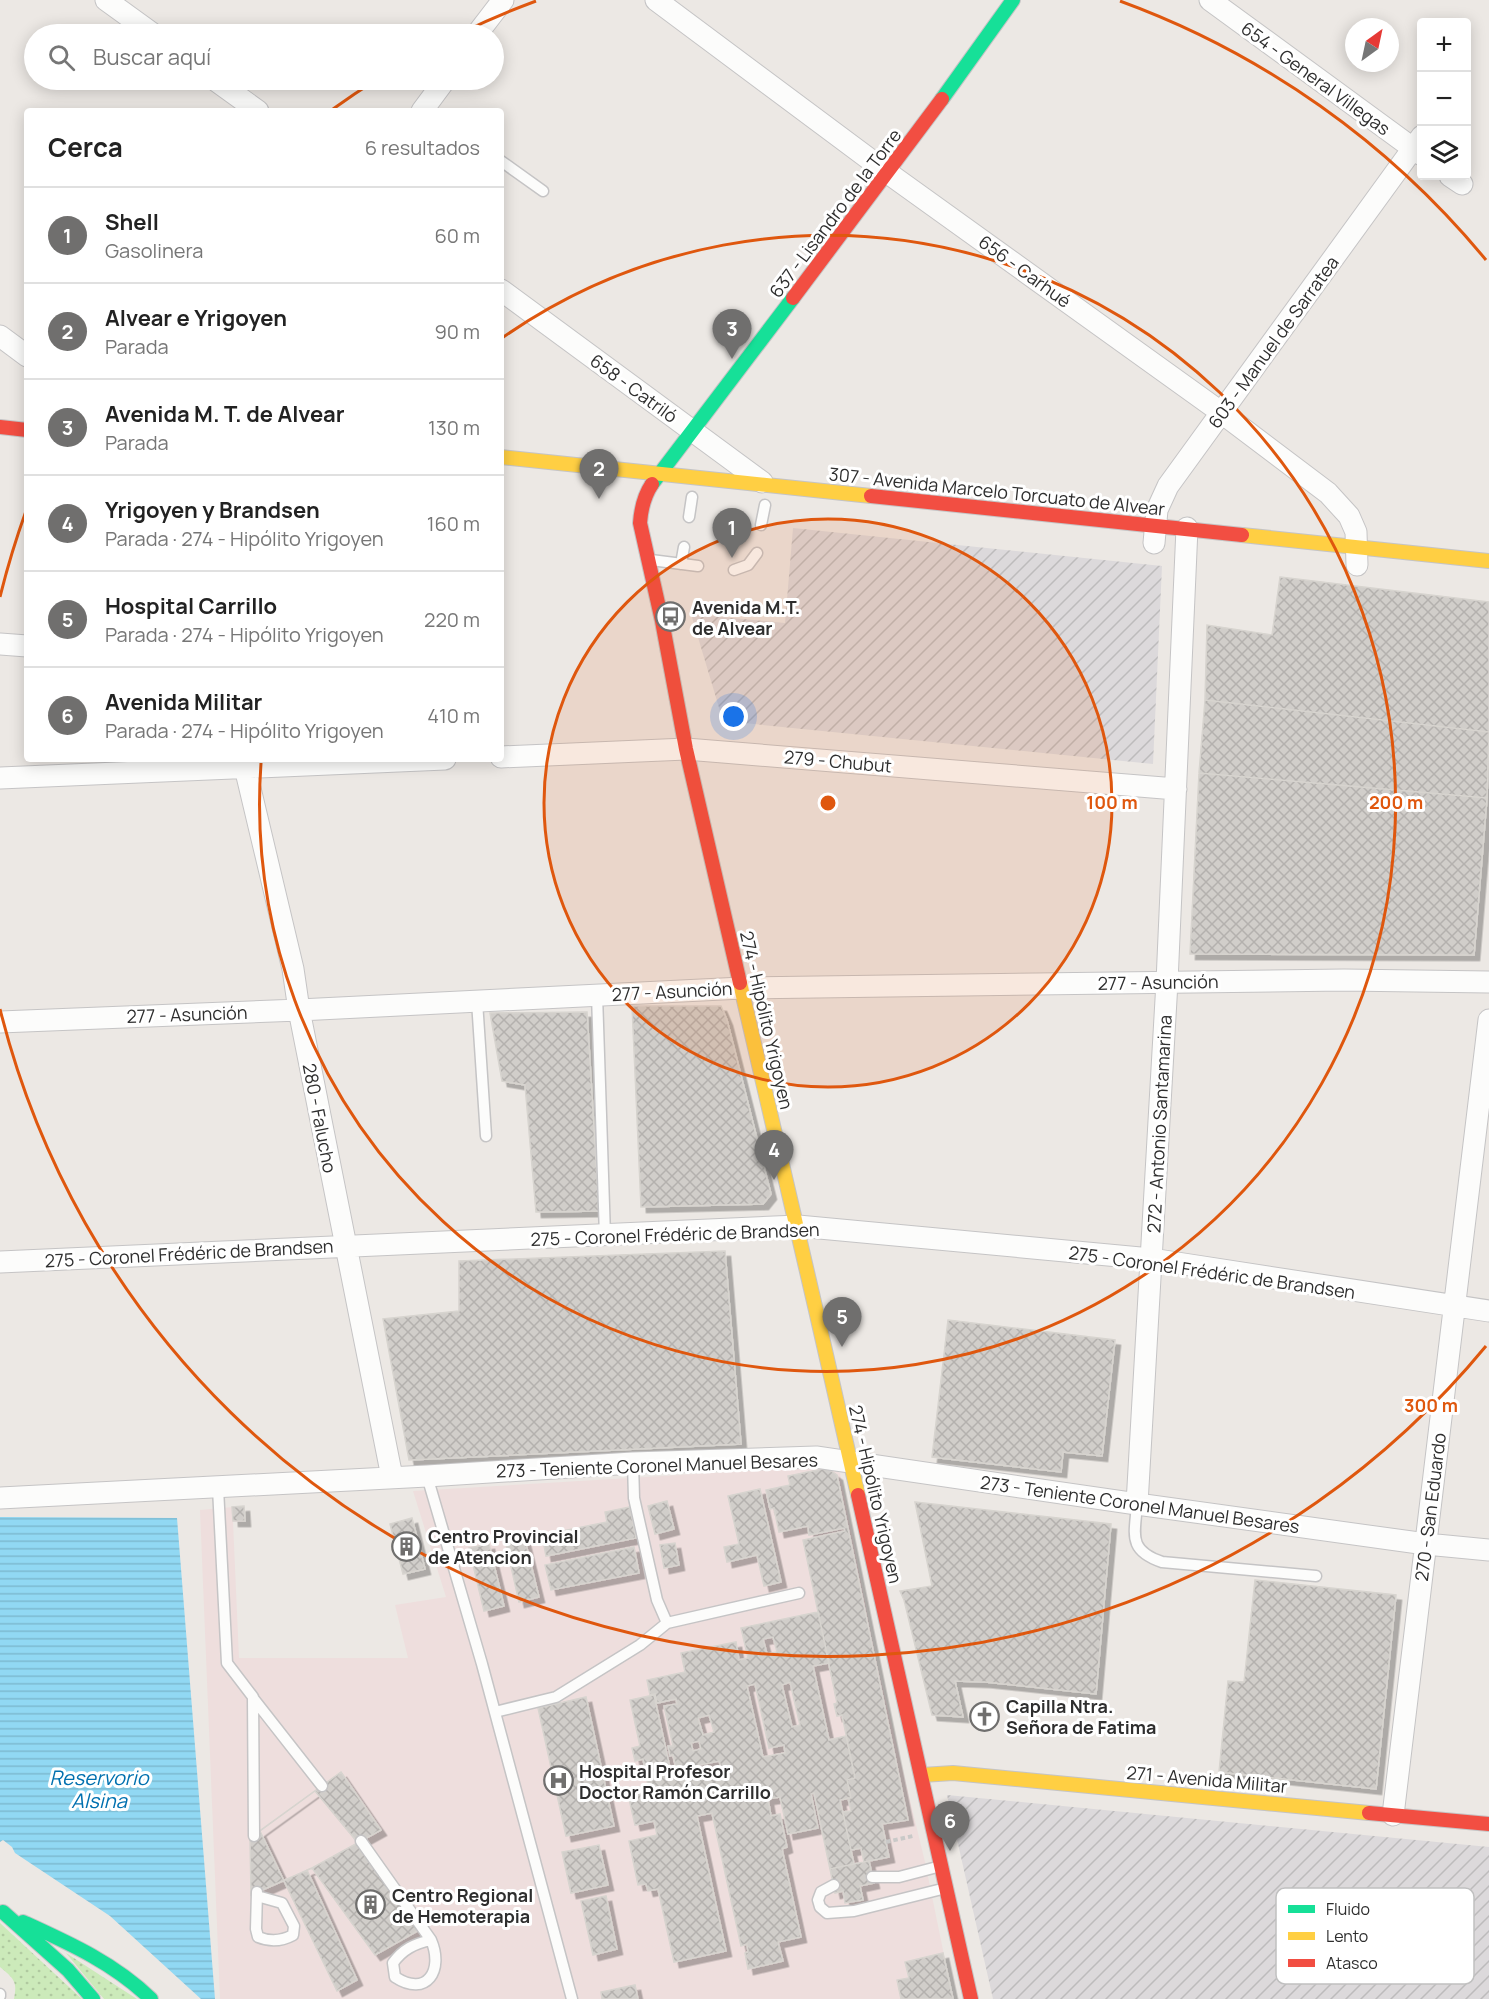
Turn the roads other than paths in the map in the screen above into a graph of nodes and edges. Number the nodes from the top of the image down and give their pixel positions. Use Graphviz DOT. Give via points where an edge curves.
graph roads {
  1 [pos="106,0"];
  2 [pos="502,0"];
  3 [pos="656,0"];
  4 [pos="1013,0"];
  5 [pos="1210,0"];
  6 [pos="139,24"];
  7 [pos="484,24"];
  8 [pos="229,90"];
  9 [pos="439,90"];
  10 [pos="254,108"];
  11 [pos="427,108"];
  12 [pos="1417,146"];
  13 [pos="1417,148"];
  14 [pos="504,163"];
  15 [pos="888,173"];
  16 [pos="543,191"];
  17 [pos="504,292"];
  18 [pos="0,336"];
  19 [pos="24,354"];
  20 [pos="1222,413"];
  21 [pos="0,427"];
  22 [pos="24,430"];
  23 [pos="692,432"];
  24 [pos="504,457"];
  25 [pos="660,473"];
  26 [pos="642,492"];
  27 [pos="697,498"];
  28 [pos="766,500"];
  29 [pos="689,517"];
  30 [pos="761,525"];
  31 [pos="1171,540"];
  32 [pos="684,547"];
  33 [pos="757,553"];
  34 [pos="647,559"];
  35 [pos="1356,560"];
  36 [pos="1489,561"];
  37 [pos="681,564"];
  38 [pos="698,566"];
  39 [pos="734,570"];
  40 [pos="0,644"];
  41 [pos="24,646"];
  42 [pos="686,749"];
  43 [pos="504,757"];
  44 [pos="294,762"];
  45 [pos="244,763"];
  46 [pos="0,778"];
  47 [pos="1176,789"];
  48 [pos="1167,982"];
  49 [pos="1489,982"];
  50 [pos="742,988"];
  51 [pos="597,995"];
  52 [pos="477,1001"];
  53 [pos="299,1010"];
  54 [pos="1489,1020"];
  55 [pos="0,1022"];
  56 [pos="486,1136"];
  57 [pos="798,1226"];
  58 [pos="605,1236"];
  59 [pos="345,1246"];
  60 [pos="1152,1259"];
  61 [pos="0,1262"];
  62 [pos="1455,1306"];
  63 [pos="1489,1311"];
  64 [pos="850,1461"];
  65 [pos="633,1463"];
  66 [pos="427,1476"];
  67 [pos="392,1477"];
  68 [pos="218,1488"];
  69 [pos="0,1498"];
  70 [pos="1137,1504"];
  71 [pos="1426,1544"];
  72 [pos="1489,1550"];
  73 [pos="1316,1576"];
  74 [pos="800,1593"];
  75 [pos="667,1623"];
  76 [pos="253,1697"];
  77 [pos="495,1713"];
  78 [pos="922,1775"];
  79 [pos="322,1786"];
  80 [pos="1394,1815"];
  81 [pos="1489,1824"];
  82 [pos="254,1836"];
  83 [pos="361,1841"];
  84 [pos="942,1866"];
  85 [pos="872,1877"];
  86 [pos="834,1885"];
  87 [pos="947,1888"];
  88 [pos="257,1894"];
  89 [pos="1,1911"];
  90 [pos="431,1940"];
  91 [pos="93,1999"];
  92 [pos="151,1999"];
  93 [pos="572,1999"];
  94 [pos="971,1999"];
  1 -- 6 [label="street"];
  2 -- 7 [label="street"];
  3 -- 15 [label="street, 656 - Carhué"];
  4 -- 15 [label="main road, 637 - Lisandro de la Torre"];
  5 -- 12 [label="street, 654 - General Villegas"];
  8 -- 10 [label="street"];
  9 -- 11 [label="street"];
  13 -- 20 [label="street, 603 - Manuel de Sarratea"];
  14 -- 16 [label="lane"];
  15 -- 20 [label="street, 656 - Carhué"];
  15 -- 23 [label="main road, 637 - Lisandro de la Torre"];
  17 -- 23 [label="street, 658 - Catriló"];
  18 -- 19 [label="street"];
  20 -- 31 [label="street, 603 - Manuel de Sarratea" via="1168,486 1157,510"];
  20 -- 35 [label="street, 656 - Carhué" via="1334,498 1356,532"];
  21 -- 22 [label="main road"];
  23 -- 25 [label="main road, 637 - Lisandro de la Torre"];
  23 -- 28 [label="street, 658 - Catriló"];
  24 -- 25 [label="main road, 307 - Avenida Marcelo Torcuato de Alvear"];
  25 -- 26 [label="main road, 274 - Hipólito Yrigoyen"];
  25 -- 28 [label="main road, 307 - Avenida Marcelo Torcuato de Alvear"];
  26 -- 27 [label="main road"];
  26 -- 34 [label="main road, 274 - Hipólito Yrigoyen" via="640,517"];
  27 -- 29 [label="lane"];
  28 -- 30 [label="lane"];
  28 -- 31 [label="main road, 307 - Avenida Marcelo Torcuato de Alvear"];
  31 -- 35 [label="main road, 307 - Avenida Marcelo Torcuato de Alvear"];
  31 -- 47 [label="street, 272 - Antonio Santamarina"];
  32 -- 37 [label="lane"];
  33 -- 39 [label="lane" via="748,565"];
  34 -- 37 [label="lane"];
  34 -- 42 [label="main road, 274 - Hipólito Yrigoyen"];
  35 -- 36 [label="main road, 307 - Avenida Marcelo Torcuato de Alvear"];
  37 -- 38 [label="lane"];
  40 -- 41 [label="street"];
  42 -- 43 [label="street, 279 - Chubut"];
  42 -- 47 [label="street, 279 - Chubut"];
  42 -- 50 [label="main road, 274 - Hipólito Yrigoyen"];
  44 -- 45 [label="street"];
  45 -- 46 [label="street"];
  45 -- 53 [label="street, 280 - Falucho" via="293,969"];
  47 -- 48 [label="street, 272 - Antonio Santamarina"];
  48 -- 49 [label="street, 277 - Asunción"];
  48 -- 50 [label="street, 277 - Asunción"];
  48 -- 60 [label="street, 272 - Antonio Santamarina"];
  50 -- 51 [label="street, 277 - Asunción"];
  50 -- 57 [label="main road, 274 - Hipólito Yrigoyen"];
  51 -- 52 [label="street, 277 - Asunción"];
  51 -- 58 [label="lane"];
  52 -- 53 [label="street, 277 - Asunción"];
  52 -- 56 [label="lane"];
  53 -- 55 [label="street, 277 - Asunción"];
  53 -- 59 [label="street, 280 - Falucho"];
  54 -- 62 [label="street, 270 - San Eduardo"];
  57 -- 58 [label="street, 275 - Coronel Frédéric de Brandsen"];
  57 -- 60 [label="street, 275 - Coronel Frédéric de Brandsen"];
  57 -- 64 [label="main road, 274 - Hipólito Yrigoyen"];
  58 -- 59 [label="street, 275 - Coronel Frédéric de Brandsen"];
  59 -- 61 [label="street, 275 - Coronel Frédéric de Brandsen"];
  59 -- 67 [label="street, 280 - Falucho"];
  60 -- 62 [label="street, 275 - Coronel Frédéric de Brandsen"];
  60 -- 70 [label="street, 272 - Antonio Santamarina"];
  62 -- 63 [label="street, 275 - Coronel Frédéric de Brandsen"];
  62 -- 71 [label="street, 270 - San Eduardo"];
  64 -- 65 [label="street, 273 - Teniente Coronel Manuel Besares" via="816,1457"];
  64 -- 70 [label="street, 273 - Teniente Coronel Manuel Besares"];
  64 -- 78 [label="main road, 274 - Hipólito Yrigoyen"];
  65 -- 66 [label="street, 273 - Teniente Coronel Manuel Besares"];
  65 -- 75 [label="lane" via="634,1498 657,1600"];
  66 -- 67 [label="street, 273 - Teniente Coronel Manuel Besares"];
  66 -- 77 [label="lane"];
  67 -- 68 [label="street, 273 - Teniente Coronel Manuel Besares"];
  68 -- 69 [label="street, 273 - Teniente Coronel Manuel Besares"];
  68 -- 76 [label="lane" via="227,1663"];
  70 -- 71 [label="street, 273 - Teniente Coronel Manuel Besares"];
  70 -- 73 [label="lane" via="1135,1541 1151,1558"];
  71 -- 72 [label="street, 273 - Teniente Coronel Manuel Besares"];
  71 -- 80 [label="street, 270 - San Eduardo"];
  74 -- 75 [label="lane"];
  75 -- 77 [label="lane" via="640,1645 556,1697"];
  76 -- 79 [label="lane"];
  76 -- 82 [label="lane"];
  77 -- 93 [label="lane"];
  78 -- 80 [label="main road, 271 - Avenida Militar" via="953,1773"];
  78 -- 84 [label="main road, 274 - Hipólito Yrigoyen"];
  80 -- 81 [label="main road, 271 - Avenida Militar"];
  83 -- 90 [label="lane"];
  84 -- 85 [label="lane" via="899,1877"];
  84 -- 87 [label="main road, 274 - Hipólito Yrigoyen"];
  86 -- 87 [label="lane" via="821,1892 818,1900 827,1913 854,1911"];
  87 -- 94 [label="main road, 274 - Hipólito Yrigoyen"];
  88 -- 88 [label="lane" via="258,1937 284,1940 293,1935 294,1926 282,1903"];
  89 -- 91 [label="main road"];
  89 -- 92 [label="main road" via="121,1972"];
  90 -- 90 [label="lane" via="437,1965 430,1978 419,1984 406,1984 395,1977 393,1963 399,1954"];
}
